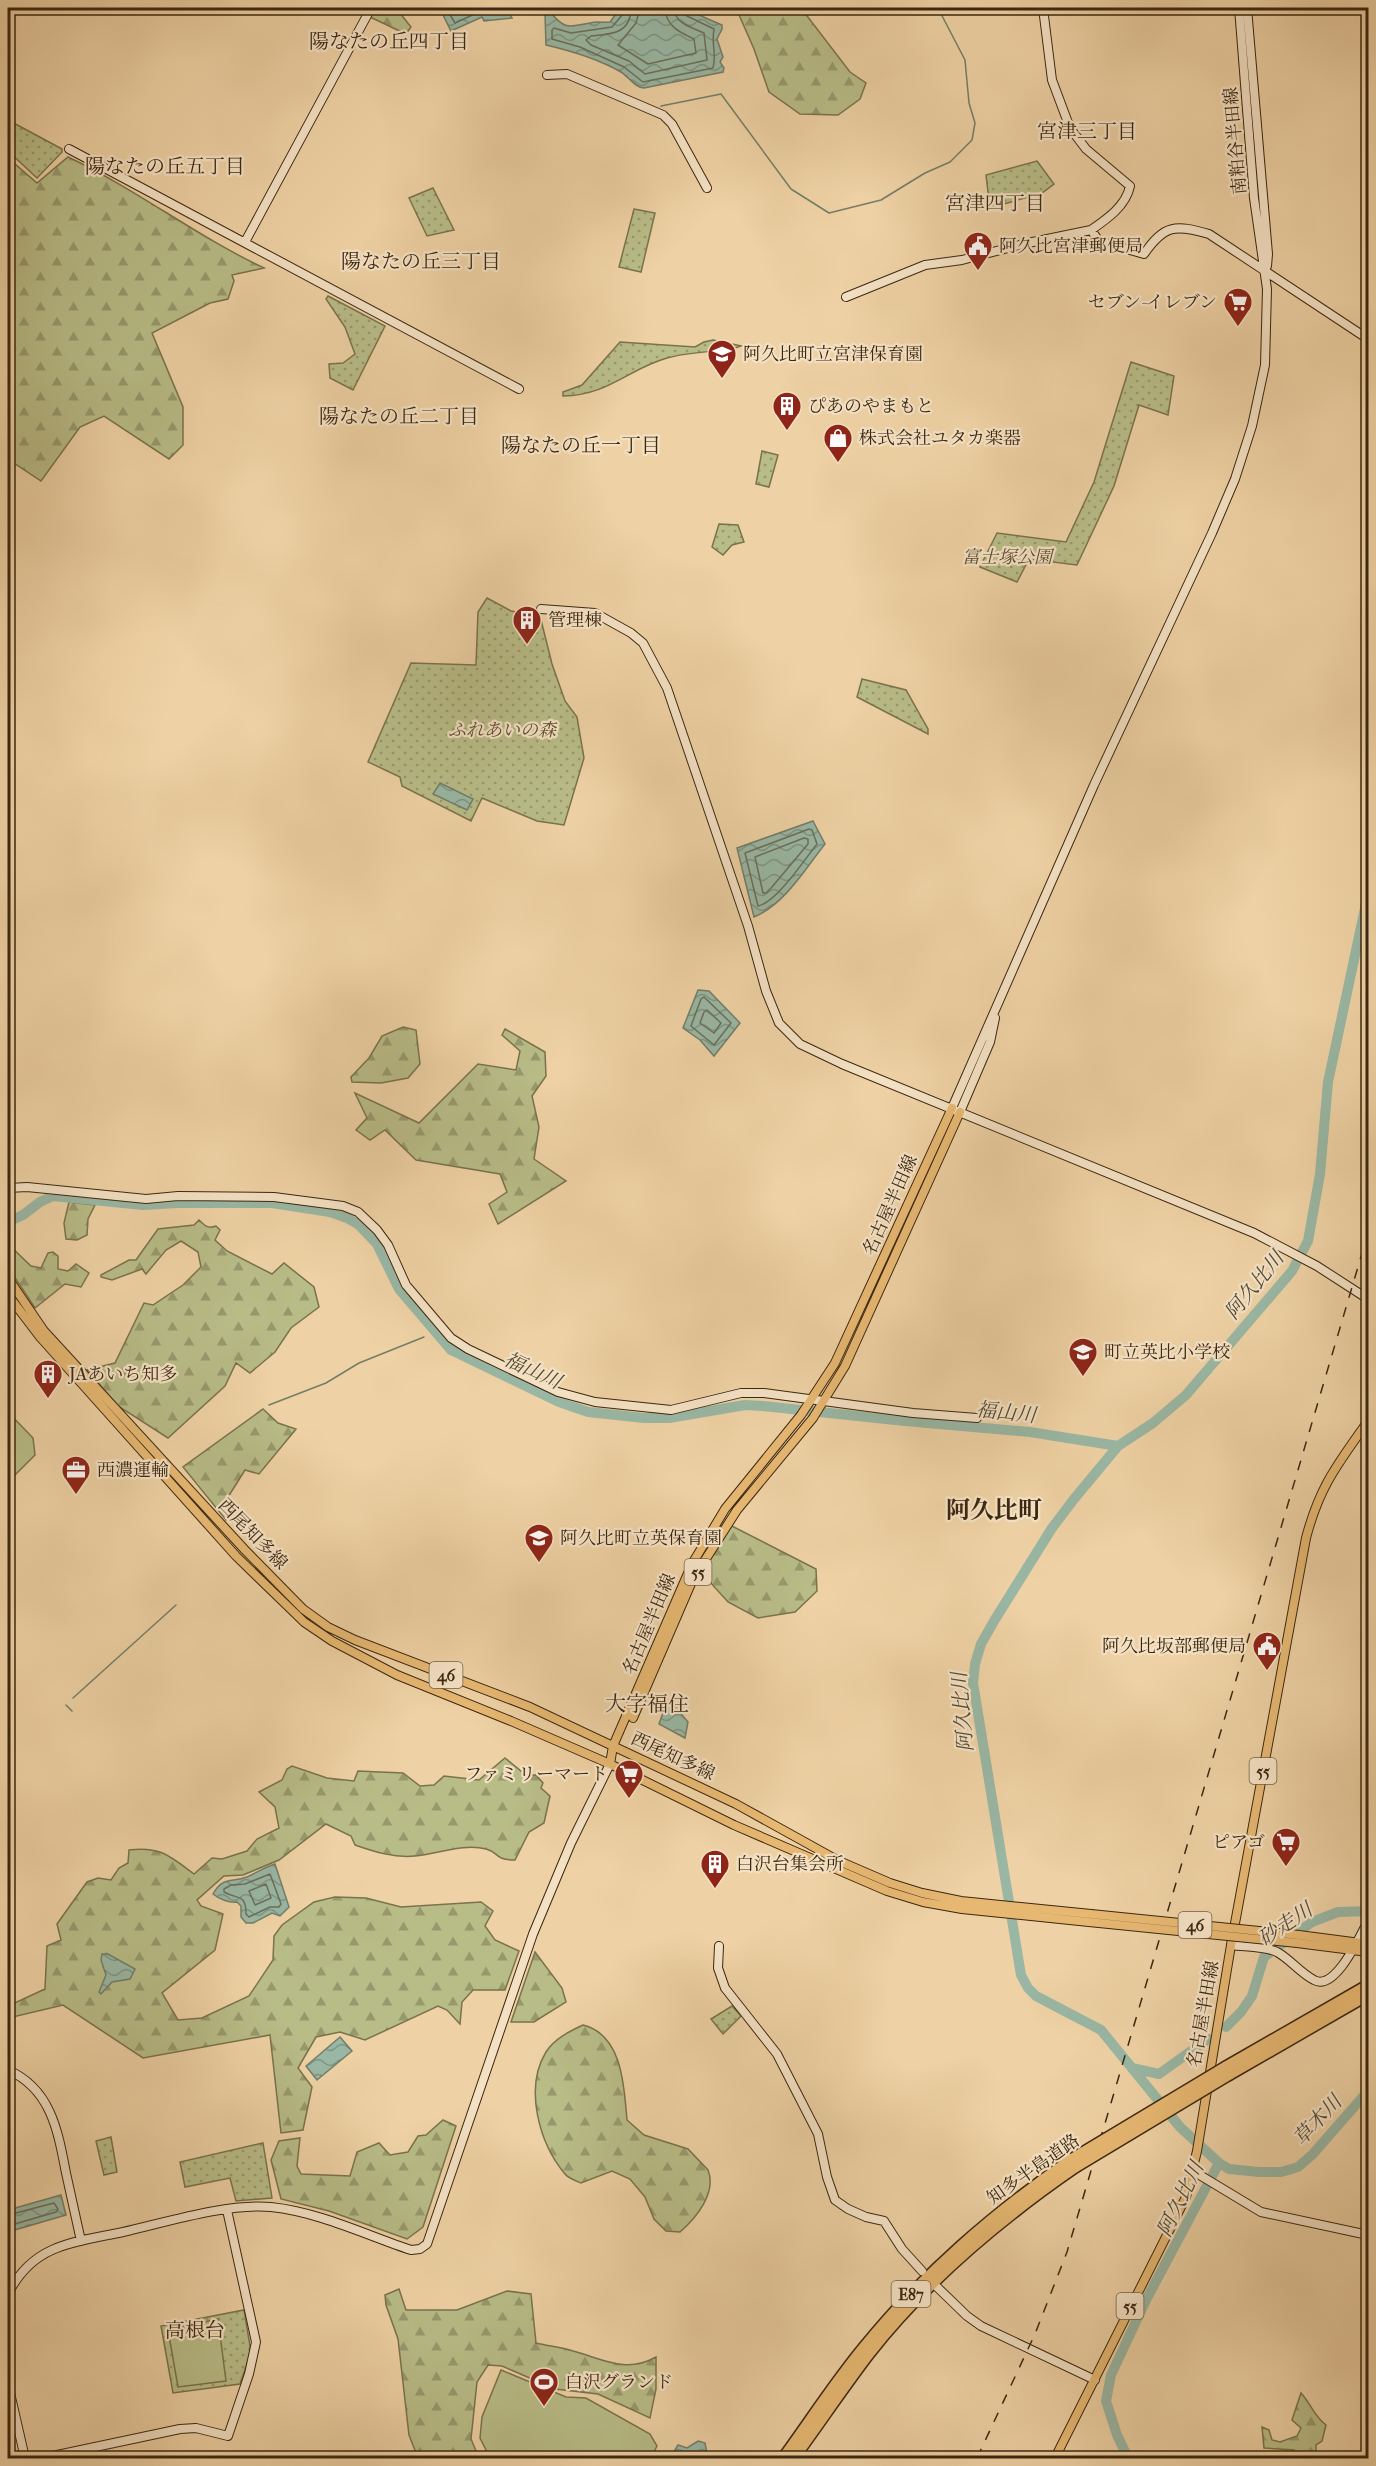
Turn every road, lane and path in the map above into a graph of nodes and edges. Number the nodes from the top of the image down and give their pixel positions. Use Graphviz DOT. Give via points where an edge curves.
graph roads {
  1 [pos="371,8"];
  2 [pos="1043,8"];
  3 [pos="1239,8"];
  4 [pos="1247,8"];
  5 [pos="547,75"];
  6 [pos="69,149"];
  7 [pos="708,188"];
  8 [pos="1091,230"];
  9 [pos="245,242"];
  10 [pos="1266,271"];
  11 [pos="846,297"];
  12 [pos="1368,339"];
  13 [pos="519,388"];
  14 [pos="541,609"];
  15 [pos="956,1110"];
  16 [pos="8,1188"];
  17 [pos="8,1278"];
  18 [pos="8,1295"];
  19 [pos="1368,1299"];
  20 [pos="810,1402"];
  21 [pos="823,1404"];
  22 [pos="977,1418"];
  23 [pos="1368,1421"];
  24 [pos="616,1747"];
  25 [pos="610,1764"];
  26 [pos="1000,1909"];
  27 [pos="1368,1921"];
  28 [pos="1368,1944"];
  29 [pos="1231,1945"];
  30 [pos="1354,1946"];
  31 [pos="719,1947"];
  32 [pos="1368,1952"];
  33 [pos="1368,1985"];
  34 [pos="1368,1995"];
  35 [pos="8,2070"];
  36 [pos="1227,2071"];
  37 [pos="1073,2164"];
  38 [pos="1193,2171"];
  39 [pos="227,2210"];
  40 [pos="1368,2235"];
  41 [pos="81,2241"];
  42 [pos="922,2271"];
  43 [pos="937,2287"];
  44 [pos="8,2294"];
  45 [pos="1095,2380"];
  46 [pos="8,2384"];
  47 [pos="9,2397"];
  48 [pos="25,2458"];
  49 [pos="43,2458"];
  50 [pos="783,2458"];
  51 [pos="794,2458"];
  52 [pos="1055,2458"];
  1 -- 9 [label="street"];
  2 -- 8 [label="street" via="1052,80 1070,128 1086,149 1130,186 1120,207"];
  3 -- 10 [label="street, 南粕谷半田線" via="1254,198"];
  4 -- 10 [label="street, 南粕谷半田線" via="1268,254"];
  5 -- 7 [label="street" via="567,74 663,115"];
  6 -- 9 [label="street"];
  8 -- 10 [label="street" via="1099,241 1144,254 1155,237 1168,229 1195,230 1209,234"];
  8 -- 11 [label="street" via="925,265"];
  9 -- 13 [label="street"];
  10 -- 12 [label="street"];
  10 -- 15 [label="street" via="1268,310 1263,377 1235,479 1003,990"];
  14 -- 15 [label="street" via="595,613 643,643 667,688 779,1023 812,1051"];
  15 -- 19 [label="street" via="1254,1233 1317,1266"];
  15 -- 20 [label="main road, 名古屋半田線 / 55" via="849,1337"];
  15 -- 21 [label="main road, 名古屋半田線 / 55" via="858,1341"];
  16 -- 20 [label="street" via="27,1186 146,1199 274,1197 344,1206 358,1212 377,1230 406,1285 451,1338 558,1392 595,1402 670,1410 741,1394 764,1393"];
  17 -- 24 [label="main road, 西尾知多線 / 46" via="51,1340 173,1475 303,1609 355,1641 530,1707"];
  18 -- 25 [label="main road, 西尾知多線 / 46" via="154,1466 236,1556 304,1622 397,1675"];
  20 -- 21 [label="street"];
  20 -- 24 [label="main road, 名古屋半田線 / 55" via="725,1509 692,1564"];
  21 -- 22 [label="street"];
  21 -- 24 [label="main road, 名古屋半田線 / 55" via="737,1510 693,1579"];
  23 -- 29 [label="main road, 名古屋半田線 / 55" via="1327,1480 1312,1517"];
  24 -- 25 [label="main road, 名古屋半田線 / 55"];
  24 -- 26 [label="main road, 西尾知多線 / 46" via="890,1883"];
  25 -- 26 [label="main road, 西尾知多線 / 46" via="735,1825 887,1891 923,1902"];
  25 -- 39 [label="street" via="533,1934 427,2244 411,2250 274,2208"];
  26 -- 30 [label="main road, 西尾知多線 / 46, bridge"];
  27 -- 30 [label="street"];
  28 -- 30 [label="main road, 西尾知多線 / 46"];
  29 -- 30 [label="street" via="1277,1952 1317,1982 1334,1976"];
  29 -- 38 [label="main road, 名古屋半田線 / 55"];
  30 -- 32 [label="main road, 西尾知多線 / 46"];
  31 -- 42 [label="street" via="718,1968 725,1988 777,2054 818,2134 834,2200 866,2217 884,2221"];
  33 -- 36 [label="highway, 知多半島道路 / E87"];
  34 -- 36 [label="highway, 知多半島道路 / E87"];
  35 -- 41 [label="street" via="33,2086 50,2109"];
  36 -- 37 [label="highway, 知多半島道路 / E87, bridge"];
  37 -- 50 [label="highway, 知多半島道路 / E87" via="1003,2208 912,2292 863,2348"];
  37 -- 51 [label="highway, 知多半島道路 / E87" via="1008,2215 918,2298 870,2353"];
  38 -- 40 [label="street" via="1261,2212"];
  38 -- 45 [label="main road, 名古屋半田線 / 55" via="1178,2215"];
  39 -- 41 [label="street"];
  39 -- 49 [label="street" via="256,2342 228,2436 196,2428 180,2429"];
  41 -- 44 [label="street" via="40,2257 20,2274"];
  43 -- 45 [label="street" via="981,2326"];
  45 -- 52 [label="main road, 名古屋半田線 / 55"];
  46 -- 47 [label="street"];
  47 -- 48 [label="street"];
}
